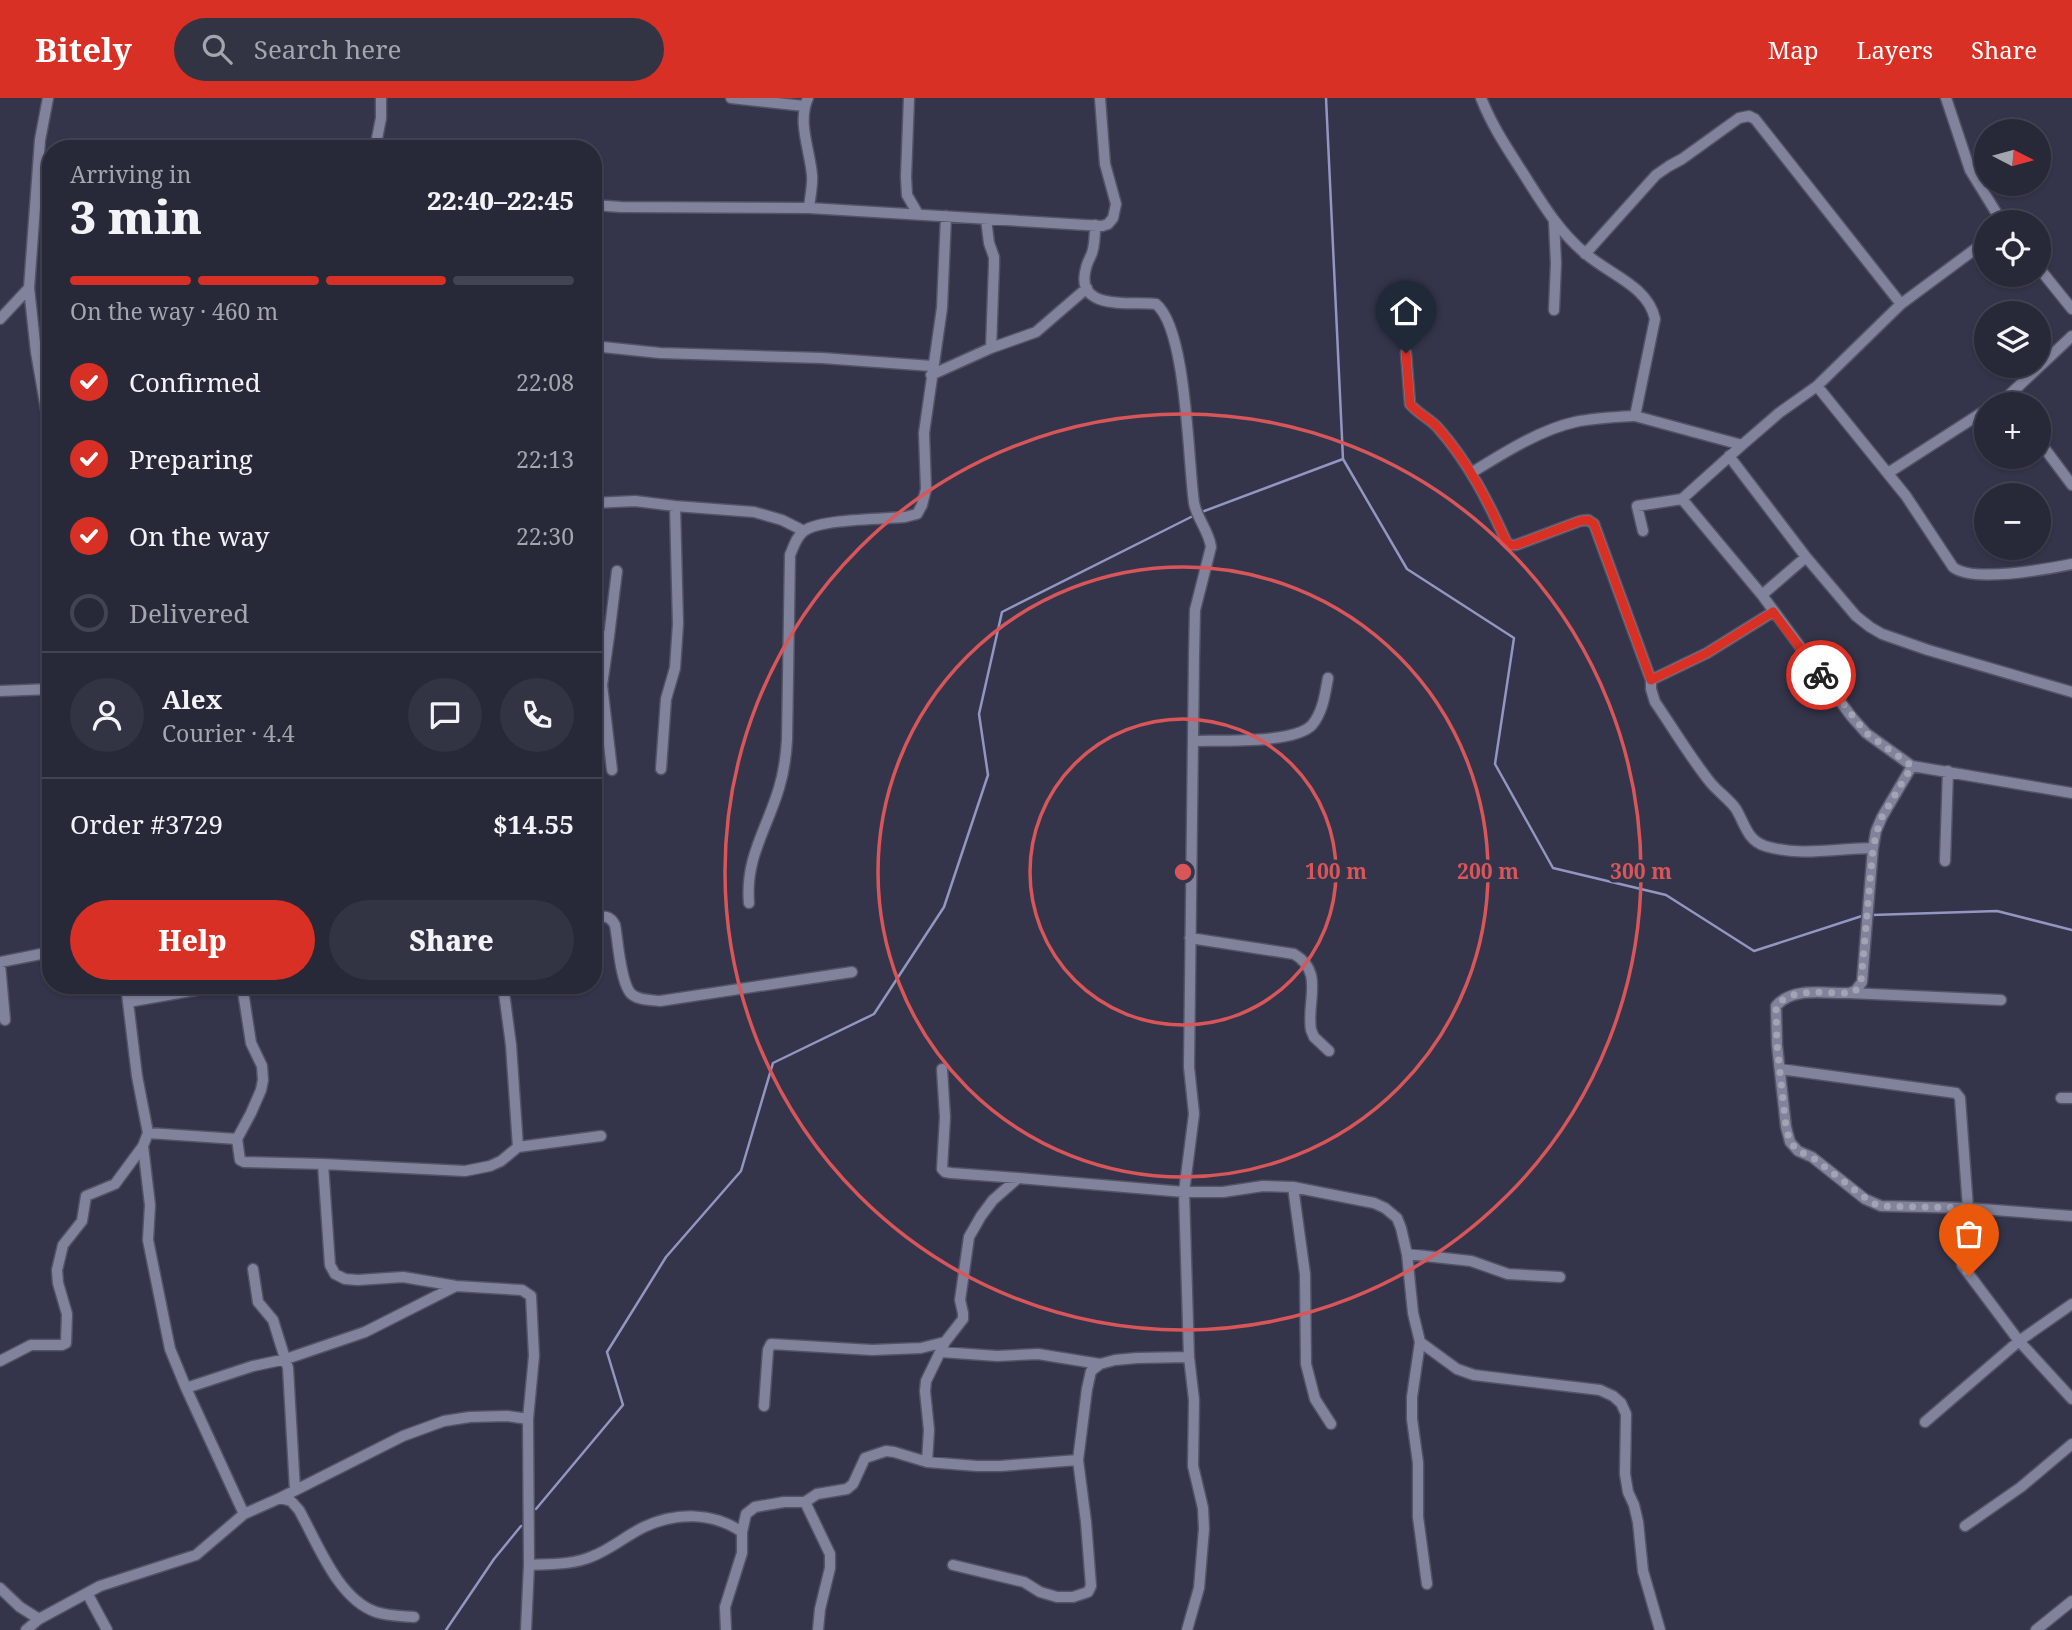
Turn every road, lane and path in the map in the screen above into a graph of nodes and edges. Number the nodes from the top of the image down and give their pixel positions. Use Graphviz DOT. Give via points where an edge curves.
graph roads {
  1 [pos="48,98"];
  2 [pos="382,98"];
  3 [pos="731,98"];
  4 [pos="909,98"];
  5 [pos="1100,98"];
  6 [pos="1481,98"];
  7 [pos="1946,98"];
  8 [pos="806,102"];
  9 [pos="377,140"];
  10 [pos="38,185"];
  11 [pos="42,185"];
  12 [pos="602,206"];
  13 [pos="809,208"];
  14 [pos="1995,210"];
  15 [pos="918,214"];
  16 [pos="946,216"];
  17 [pos="986,219"];
  18 [pos="1554,222"];
  19 [pos="1095,225"];
  20 [pos="1974,250"];
  21 [pos="1585,254"];
  22 [pos="2051,283"];
  23 [pos="30,288"];
  24 [pos="1087,288"];
  25 [pos="1901,304"];
  26 [pos="2072,309"];
  27 [pos="1554,310"];
  28 [pos="0,319"];
  29 [pos="2072,336"];
  30 [pos="602,347"];
  31 [pos="991,348"];
  32 [pos="1406,353"];
  33 [pos="931,371"];
  34 [pos="42,386"];
  35 [pos="1817,386"];
  36 [pos="2014,392"];
  37 [pos="1635,416"];
  38 [pos="1974,418"];
  39 [pos="1742,444"];
  40 [pos="1728,456"];
  41 [pos="2051,457"];
  42 [pos="1471,473"];
  43 [pos="1888,473"];
  44 [pos="2072,485"];
  45 [pos="1682,499"];
  46 [pos="602,503"];
  47 [pos="675,506"];
  48 [pos="804,531"];
  49 [pos="1643,531"];
  50 [pos="1806,557"];
  51 [pos="2072,564"];
  52 [pos="617,571"];
  53 [pos="1762,595"];
  54 [pos="1773,612"];
  55 [pos="602,636"];
  56 [pos="609,636"];
  57 [pos="1328,678"];
  58 [pos="1651,680"];
  59 [pos="42,689"];
  60 [pos="0,691"];
  61 [pos="2072,692"];
  62 [pos="1193,741"];
  63 [pos="1912,766"];
  64 [pos="612,769"];
  65 [pos="661,769"];
  66 [pos="1948,771"];
  67 [pos="2072,793"];
  68 [pos="1873,848"];
  69 [pos="1945,861"];
  70 [pos="750,903"];
  71 [pos="602,916"];
  72 [pos="1190,938"];
  73 [pos="42,954"];
  74 [pos="0,963"];
  75 [pos="852,972"];
  76 [pos="1850,993"];
  77 [pos="128,994"];
  78 [pos="173,994"];
  79 [pos="243,994"];
  80 [pos="504,994"];
  81 [pos="2001,1000"];
  82 [pos="128,1002"];
  83 [pos="5,1020"];
  84 [pos="1329,1051"];
  85 [pos="942,1069"];
  86 [pos="1780,1069"];
  87 [pos="148,1133"];
  88 [pos="601,1136"];
  89 [pos="237,1139"];
  90 [pos="143,1146"];
  91 [pos="518,1147"];
  92 [pos="323,1164"];
  93 [pos="1018,1178"];
  94 [pos="1293,1187"];
  95 [pos="1184,1192"];
  96 [pos="1968,1208"];
  97 [pos="2072,1216"];
  98 [pos="1407,1254"];
  99 [pos="253,1269"];
  100 [pos="1560,1277"];
  101 [pos="456,1286"];
  102 [pos="2072,1304"];
  103 [pos="2019,1341"];
  104 [pos="1420,1342"];
  105 [pos="943,1347"];
  106 [pos="1189,1357"];
  107 [pos="286,1359"];
  108 [pos="0,1361"];
  109 [pos="1100,1364"];
  110 [pos="186,1388"];
  111 [pos="2072,1399"];
  112 [pos="764,1406"];
  113 [pos="528,1419"];
  114 [pos="1925,1422"];
  115 [pos="1331,1424"];
  116 [pos="2072,1444"];
  117 [pos="1078,1460"];
  118 [pos="927,1462"];
  119 [pos="295,1490"];
  120 [pos="280,1498"];
  121 [pos="804,1502"];
  122 [pos="244,1514"];
  123 [pos="1965,1526"];
  124 [pos="742,1532"];
  125 [pos="529,1565"];
  126 [pos="954,1565"];
  127 [pos="1427,1584"];
  128 [pos="0,1588"];
  129 [pos="86,1593"];
  130 [pos="2072,1601"];
  131 [pos="414,1617"];
  132 [pos="39,1619"];
  133 [pos="26,1630"];
  134 [pos="107,1630"];
  135 [pos="526,1630"];
  136 [pos="726,1630"];
  137 [pos="818,1630"];
  138 [pos="1187,1630"];
  139 [pos="1660,1630"];
  140 [pos="2036,1630"];
  1 -- 10 [label="street"];
  2 -- 9 [label="street"];
  3 -- 8 [label="street"];
  4 -- 15 [label="street" via="906,186"];
  5 -- 19 [label="street" via="1105,164 1116,204 1108,224"];
  6 -- 18 [label="street" via="1491,122"];
  7 -- 14 [label="street" via="1970,170"];
  8 -- 13 [label="street" via="813,179"];
  10 -- 11 [label="street"];
  10 -- 23 [label="street"];
  12 -- 13 [label="street"];
  13 -- 15 [label="street"];
  15 -- 16 [label="street"];
  16 -- 17 [label="street"];
  16 -- 33 [label="street" via="942,308"];
  17 -- 19 [label="street"];
  17 -- 31 [label="street" via="995,265"];
  18 -- 21 [label="street"];
  18 -- 27 [label="street"];
  19 -- 24 [label="street" via="1093,250 1084,274"];
  20 -- 25 [label="street"];
  21 -- 25 [label="street" via="1656,175 1739,118 1749,116"];
  21 -- 37 [label="street" via="1638,290 1653,309 1655,319"];
  22 -- 26 [label="street"];
  23 -- 28 [label="street"];
  23 -- 34 [label="street"];
  24 -- 31 [label="street" via="1036,332"];
  24 -- 62 [label="street" via="1102,301 1159,306 1175,342 1194,503 1211,547 1195,610"];
  25 -- 35 [label="street"];
  29 -- 36 [label="street"];
  30 -- 33 [label="street" via="822,358"];
  31 -- 33 [label="street"];
  32 -- 42 [label="street" via="1410,404 1438,428"];
  33 -- 48 [label="street" via="924,433 926,489 917,514 817,525"];
  35 -- 39 [label="street"];
  35 -- 43 [label="street"];
  37 -- 39 [label="street"];
  37 -- 42 [label="street" via="1560,427"];
  38 -- 43 [label="street"];
  39 -- 40 [label="street"];
  40 -- 45 [label="street"];
  40 -- 50 [label="street"];
  41 -- 44 [label="street"];
  42 -- 58 [label="street" via="1510,545 1580,521 1594,524"];
  43 -- 51 [label="street" via="1959,573 2038,571"];
  45 -- 49 [label="street" via="1637,506"];
  45 -- 53 [label="street"];
  46 -- 47 [label="street"];
  47 -- 48 [label="street" via="754,512"];
  47 -- 65 [label="street" via="678,624"];
  48 -- 70 [label="street" via="790,555 785,764 751,861"];
  50 -- 53 [label="street"];
  50 -- 61 [label="street" via="1856,617 1882,634"];
  52 -- 56 [label="street"];
  53 -- 54 [label="street"];
  54 -- 58 [label="street" via="1707,653"];
  54 -- 63 [label="street" via="1866,733"];
  55 -- 56 [label="street"];
  56 -- 64 [label="street" via="602,685"];
  57 -- 62 [label="street" via="1322,708 1304,731 1284,737"];
  58 -- 68 [label="street" via="1655,702 1710,782 1737,810 1754,840 1796,851"];
  59 -- 60 [label="street"];
  62 -- 72 [label="street"];
  63 -- 66 [label="street"];
  63 -- 68 [label="street" via="1882,817"];
  66 -- 67 [label="street"];
  66 -- 69 [label="street"];
  68 -- 76 [label="street" via="1861,982"];
  71 -- 75 [label="street" via="615,925 628,989 649,1000"];
  72 -- 84 [label="street" via="1301,958 1312,978 1311,1030"];
  72 -- 95 [label="street" via="1189,1075 1194,1114"];
  73 -- 74 [label="street"];
  74 -- 83 [label="street"];
  76 -- 81 [label="street"];
  76 -- 86 [label="street" via="1806,992 1776,1006"];
  77 -- 82 [label="street"];
  78 -- 82 [label="street"];
  79 -- 89 [label="street" via="262,1080"];
  80 -- 91 [label="street"];
  82 -- 87 [label="street"];
  85 -- 93 [label="street" via="942,1169"];
  86 -- 96 [label="street" via="1786,1127 1798,1151 1872,1203"];
  86 -- 96 [label="street" via="1956,1093"];
  87 -- 89 [label="street"];
  87 -- 90 [label="street"];
  88 -- 91 [label="street"];
  89 -- 92 [label="street" via="238,1156 244,1162"];
  90 -- 108 [label="street" via="115,1184 86,1196 82,1221 63,1245 57,1277 68,1314 66,1343 31,1345"];
  90 -- 110 [label="street" via="150,1205 148,1240 170,1349"];
  91 -- 92 [label="street" via="490,1166 465,1171"];
  92 -- 101 [label="street" via="330,1265 335,1274 345,1279 403,1277"];
  93 -- 95 [label="street"];
  93 -- 105 [label="street" via="993,1200 969,1237 960,1300 963,1319"];
  94 -- 95 [label="street"];
  94 -- 98 [label="street" via="1385,1208 1396,1218"];
  94 -- 115 [label="street" via="1305,1274 1306,1364 1315,1399"];
  95 -- 106 [label="street"];
  96 -- 97 [label="street"];
  96 -- 103 [label="street" via="1978,1232 1964,1252 1962,1265"];
  98 -- 100 [label="street" via="1471,1261 1508,1274"];
  98 -- 104 [label="street"];
  99 -- 107 [label="street" via="258,1302 273,1320"];
  101 -- 107 [label="street" via="365,1332"];
  101 -- 113 [label="street" via="522,1290 531,1296 534,1356"];
  102 -- 103 [label="street"];
  103 -- 111 [label="street"];
  103 -- 114 [label="street"];
  104 -- 127 [label="street" via="1412,1419"];
  104 -- 139 [label="street" via="1457,1370 1600,1390 1621,1403 1628,1429 1628,1492"];
  105 -- 109 [label="street"];
  105 -- 112 [label="street" via="872,1350 771,1344"];
  105 -- 118 [label="street" via="926,1381"];
  106 -- 109 [label="street"];
  106 -- 138 [label="street" via="1194,1466 1204,1529 1199,1588"];
  107 -- 110 [label="street"];
  107 -- 119 [label="street"];
  109 -- 117 [label="street" via="1091,1371"];
  110 -- 122 [label="street"];
  113 -- 119 [label="street" via="444,1421 402,1436"];
  113 -- 125 [label="street"];
  116 -- 123 [label="street"];
  117 -- 118 [label="street" via="1000,1466"];
  117 -- 126 [label="street" via="1091,1578 1088,1592 1057,1597 1024,1582"];
  118 -- 121 [label="street" via="886,1451 863,1461 851,1487 817,1494"];
  119 -- 120 [label="street"];
  120 -- 122 [label="street"];
  120 -- 131 [label="street" via="299,1510 352,1598 377,1613"];
  121 -- 124 [label="street" via="755,1507 746,1514"];
  121 -- 137 [label="street" via="830,1553"];
  122 -- 129 [label="street" via="196,1555"];
  124 -- 125 [label="street" via="726,1521 680,1517 643,1527 591,1557"];
  124 -- 136 [label="street" via="742,1553 725,1607"];
  125 -- 135 [label="street"];
  128 -- 132 [label="street"];
  129 -- 132 [label="street"];
  129 -- 134 [label="street"];
  130 -- 140 [label="street"];
  132 -- 133 [label="street"];
}
